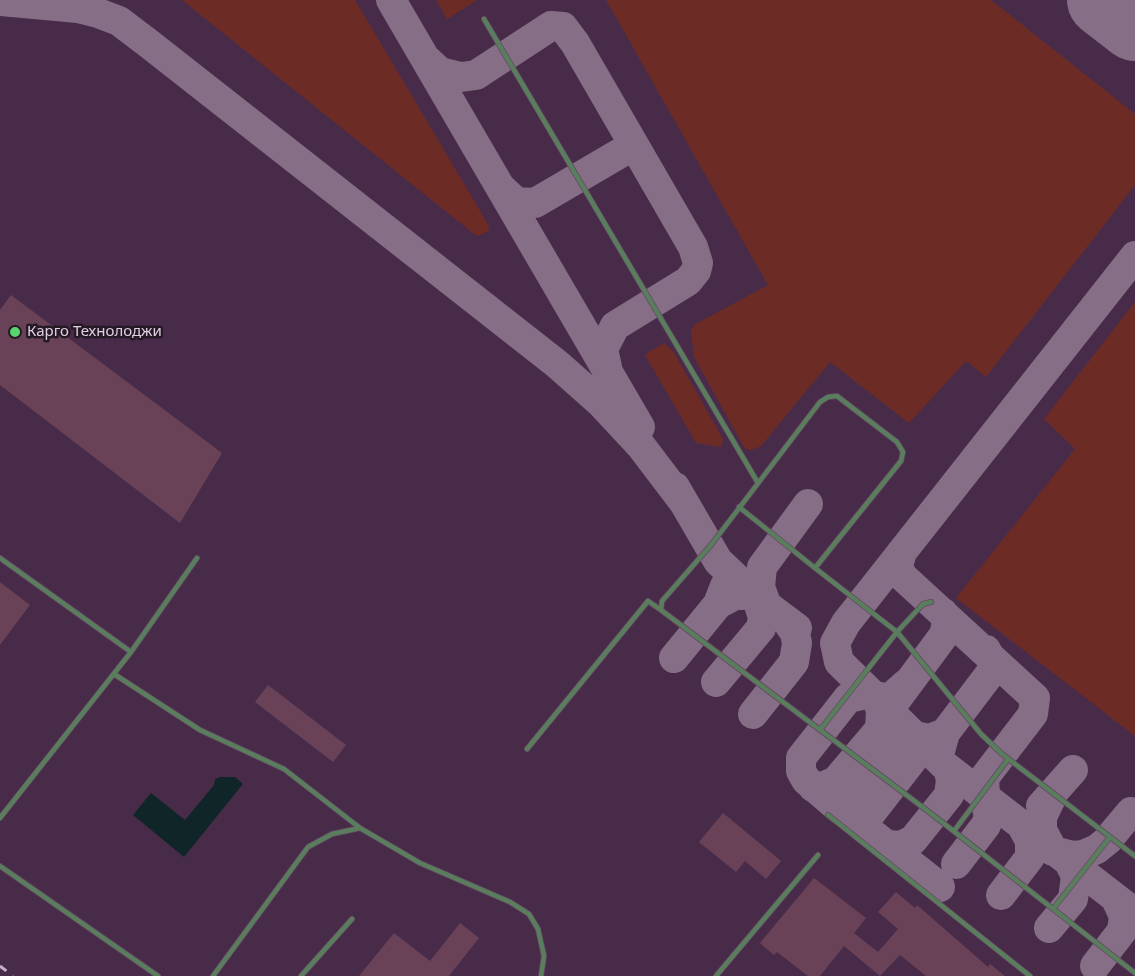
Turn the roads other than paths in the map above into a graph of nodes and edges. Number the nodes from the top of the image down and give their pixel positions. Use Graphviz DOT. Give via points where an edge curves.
graph roads {
  1 [pos="484,19"];
  2 [pos="758,483"];
  3 [pos="739,507"];
  4 [pos="0,558"];
  5 [pos="198,558"];
  6 [pos="816,568"];
  7 [pos="931,602"];
  8 [pos="661,610"];
  9 [pos="897,632"];
  10 [pos="131,652"];
  11 [pos="114,674"];
  12 [pos="820,730"];
  13 [pos="527,749"];
  14 [pos="1008,759"];
  15 [pos="828,815"];
  16 [pos="0,818"];
  17 [pos="360,828"];
  18 [pos="954,831"];
  19 [pos="1110,837"];
  20 [pos="818,855"];
  21 [pos="1135,856"];
  22 [pos="0,866"];
  23 [pos="1053,909"];
  24 [pos="352,919"];
  25 [pos="1135,973"];
  26 [pos="1027,975"];
  27 [pos="158,976"];
  28 [pos="213,976"];
  29 [pos="301,976"];
  30 [pos="541,976"];
  31 [pos="716,976"];
  1 -- 2 [label="lane"];
  2 -- 3 [label="lane"];
  2 -- 6 [label="lane" via="820,402 828,397 837,396 897,442 903,452 901,461"];
  3 -- 6 [label="lane"];
  3 -- 8 [label="lane" via="662,601"];
  4 -- 10 [label="lane"];
  5 -- 10 [label="lane"];
  6 -- 9 [label="lane"];
  7 -- 9 [label="lane" via="923,604"];
  8 -- 12 [label="lane"];
  8 -- 13 [label="lane" via="648,601"];
  9 -- 12 [label="lane"];
  9 -- 14 [label="lane" via="981,734"];
  10 -- 11 [label="lane"];
  11 -- 16 [label="lane"];
  11 -- 17 [label="lane" via="200,730 284,769"];
  12 -- 18 [label="lane"];
  14 -- 18 [label="lane"];
  14 -- 19 [label="lane"];
  15 -- 26 [label="lane"];
  17 -- 28 [label="lane" via="333,834 308,847"];
  17 -- 30 [label="lane" via="420,863 530,914 544,956"];
  18 -- 23 [label="lane"];
  19 -- 21 [label="lane"];
  19 -- 23 [label="lane"];
  20 -- 31 [label="lane"];
  22 -- 27 [label="lane"];
  23 -- 25 [label="lane"];
  24 -- 29 [label="lane"];
}
